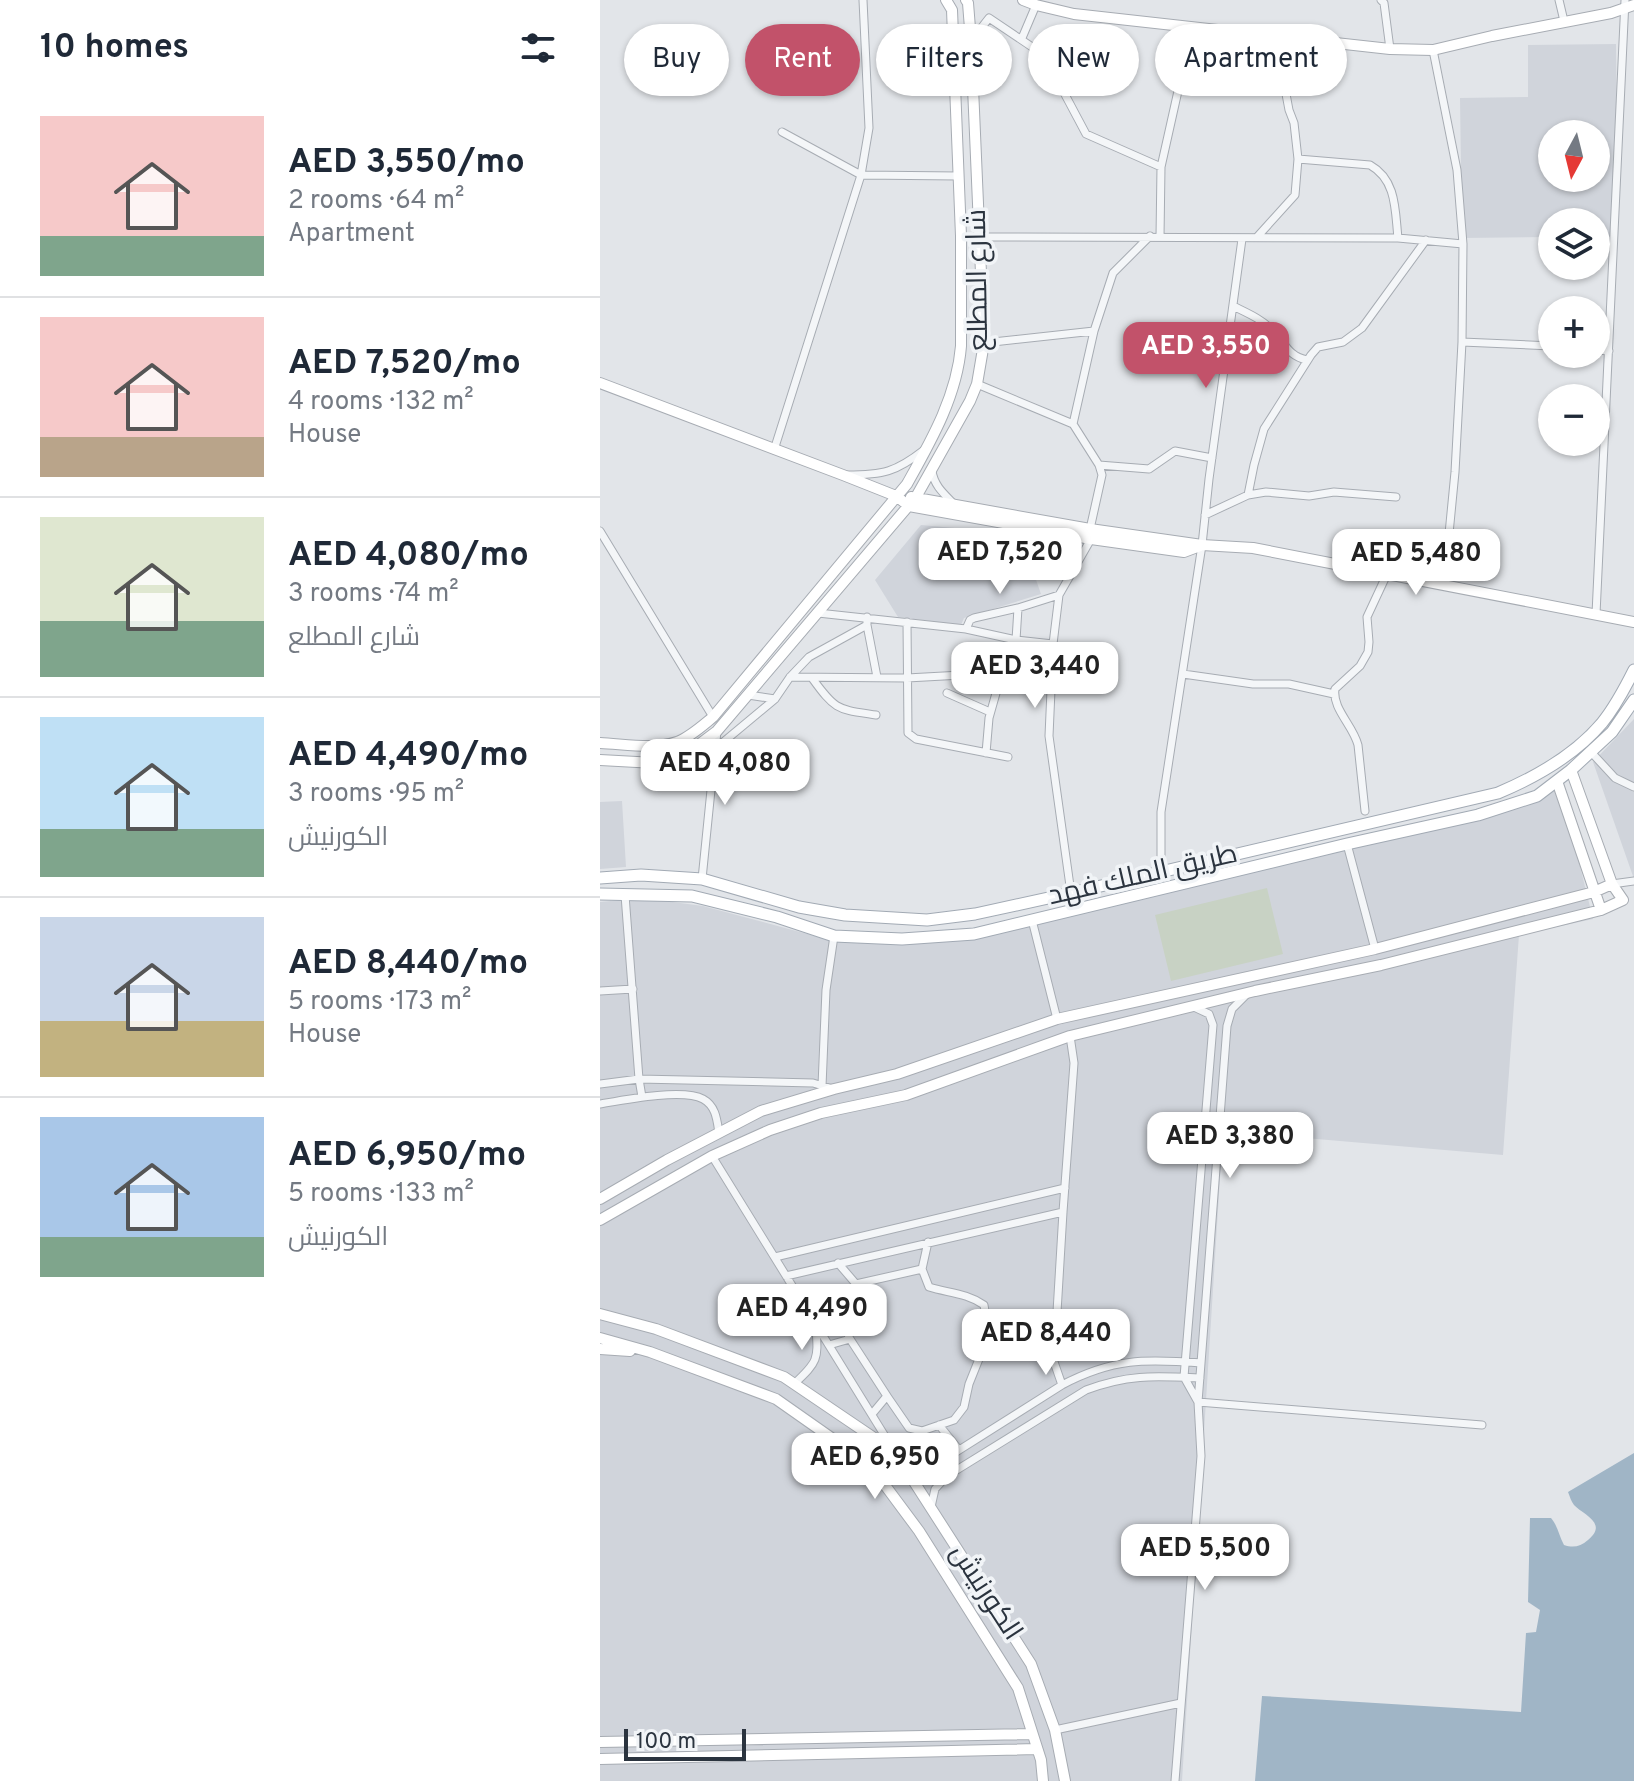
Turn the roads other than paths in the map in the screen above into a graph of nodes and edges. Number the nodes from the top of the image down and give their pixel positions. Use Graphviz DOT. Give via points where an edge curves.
graph roads {
  1 [pos="863,0"];
  2 [pos="966,0"];
  3 [pos="1023,0"];
  4 [pos="1381,0"];
  5 [pos="1559,0"];
  6 [pos="949,5"];
  7 [pos="1036,5"];
  8 [pos="1629,6"];
  9 [pos="1564,21"];
  10 [pos="970,24"];
  11 [pos="1168,24"];
  12 [pos="1012,32"];
  13 [pos="1022,38"];
  14 [pos="1347,44"];
  15 [pos="1390,49"];
  16 [pos="1433,50"];
  17 [pos="1622,70"];
  18 [pos="1634,71"];
  19 [pos="973,96"];
  20 [pos="1177,96"];
  21 [pos="1286,96"];
  22 [pos="782,132"];
  23 [pos="1298,159"];
  24 [pos="1161,167"];
  25 [pos="861,175"];
  26 [pos="958,176"];
  27 [pos="1150,236"];
  28 [pos="979,237"];
  29 [pos="1160,237"];
  30 [pos="1257,237"];
  31 [pos="1398,238"];
  32 [pos="1242,239"];
  33 [pos="1426,240"];
  34 [pos="1463,244"];
  35 [pos="1233,306"];
  36 [pos="1610,315"];
  37 [pos="1094,331"];
  38 [pos="1462,342"];
  39 [pos="984,343"];
  40 [pos="1538,345"];
  41 [pos="961,346"];
  42 [pos="1307,360"];
  43 [pos="1608,368"];
  44 [pos="600,383"];
  45 [pos="977,384"];
  46 [pos="1073,424"];
  47 [pos="929,446"];
  48 [pos="774,450"];
  49 [pos="1212,458"];
  50 [pos="1099,465"];
  51 [pos="932,469"];
  52 [pos="843,475"];
  53 [pos="1248,495"];
  54 [pos="896,496"];
  55 [pos="1396,497"];
  56 [pos="912,502"];
  57 [pos="954,505"];
  58 [pos="1205,515"];
  59 [pos="600,531"];
  60 [pos="1091,534"];
  61 [pos="1202,545"];
  62 [pos="1387,574"];
  63 [pos="1444,585"];
  64 [pos="1059,595"];
  65 [pos="1018,608"];
  66 [pos="818,613"];
  67 [pos="1596,614"];
  68 [pos="867,621"];
  69 [pos="907,622"];
  70 [pos="1634,622"];
  71 [pos="966,629"];
  72 [pos="1016,640"];
  73 [pos="1053,644"];
  74 [pos="1052,662"];
  75 [pos="1634,670"];
  76 [pos="1002,672"];
  77 [pos="1183,674"];
  78 [pos="790,677"];
  79 [pos="877,677"];
  80 [pos="812,678"];
  81 [pos="907,678"];
  82 [pos="947,693"];
  83 [pos="1334,694"];
  84 [pos="748,695"];
  85 [pos="775,699"];
  86 [pos="1634,700"];
  87 [pos="990,712"];
  88 [pos="876,715"];
  89 [pos="713,717"];
  90 [pos="717,731"];
  91 [pos="600,743"];
  92 [pos="715,749"];
  93 [pos="1591,752"];
  94 [pos="986,753"];
  95 [pos="1008,757"];
  96 [pos="600,760"];
  97 [pos="1571,770"];
  98 [pos="1557,781"];
  99 [pos="1634,787"];
  100 [pos="1365,811"];
  101 [pos="1347,844"];
  102 [pos="1228,857"];
  103 [pos="1161,873"];
  104 [pos="1232,873"];
  105 [pos="600,878"];
  106 [pos="702,879"];
  107 [pos="1634,881"];
  108 [pos="1612,884"];
  109 [pos="1594,892"];
  110 [pos="1071,893"];
  111 [pos="600,894"];
  112 [pos="625,895"];
  113 [pos="1628,899"];
  114 [pos="1601,910"];
  115 [pos="1032,920"];
  116 [pos="834,936"];
  117 [pos="1375,949"];
  118 [pos="633,989"];
  119 [pos="600,991"];
  120 [pos="1255,991"];
  121 [pos="1185,1008"];
  122 [pos="1057,1019"];
  123 [pos="1070,1036"];
  124 [pos="639,1079"];
  125 [pos="600,1084"];
  126 [pos="822,1086"];
  127 [pos="834,1089"];
  128 [pos="642,1097"];
  129 [pos="600,1104"];
  130 [pos="719,1133"];
  131 [pos="712,1156"];
  132 [pos="1065,1188"];
  133 [pos="600,1199"];
  134 [pos="1063,1212"];
  135 [pos="601,1220"];
  136 [pos="928,1242"];
  137 [pos="775,1257"];
  138 [pos="838,1263"];
  139 [pos="922,1269"];
  140 [pos="786,1276"];
  141 [pos="856,1284"];
  142 [pos="600,1305"];
  143 [pos="603,1315"];
  144 [pos="816,1325"];
  145 [pos="600,1338"];
  146 [pos="850,1339"];
  147 [pos="829,1345"];
  148 [pos="600,1349"];
  149 [pos="650,1352"];
  150 [pos="1185,1362"];
  151 [pos="1201,1363"];
  152 [pos="1184,1377"];
  153 [pos="1200,1378"];
  154 [pos="794,1384"];
  155 [pos="1062,1385"];
  156 [pos="887,1396"];
  157 [pos="1198,1402"];
  158 [pos="872,1414"];
  159 [pos="939,1425"];
  160 [pos="1482,1425"];
  161 [pos="959,1450"];
  162 [pos="902,1463"];
  163 [pos="930,1509"];
  164 [pos="1181,1703"];
  165 [pos="1055,1730"];
  166 [pos="1032,1734"];
  167 [pos="600,1742"];
  168 [pos="1037,1749"];
  169 [pos="600,1759"];
  170 [pos="1043,1781"];
  171 [pos="1065,1781"];
  172 [pos="1175,1781"];
  1 -- 25 [label="street" via="869,128"];
  2 -- 10 [label="street, شارع المطلع"];
  3 -- 7 [label="street"];
  4 -- 15 [label="street"];
  5 -- 9 [label="street"];
  6 -- 26 [label="street, شارع المطلع"];
  7 -- 11 [label="street"];
  7 -- 13 [label="street"];
  8 -- 9 [label="street"];
  8 -- 17 [label="street"];
  9 -- 16 [label="street"];
  12 -- 13 [label="street"];
  13 -- 24 [label="street" via="1044,55 1086,134"];
  14 -- 15 [label="street"];
  15 -- 16 [label="street"];
  16 -- 34 [label="street" via="1457,170"];
  17 -- 18 [label="street"];
  17 -- 36 [label="street"];
  19 -- 28 [label="street, شارع المطلع"];
  20 -- 24 [label="street"];
  21 -- 23 [label="street"];
  22 -- 25 [label="street"];
  23 -- 30 [label="street" via="1295,195"];
  23 -- 31 [label="street" via="1377,170 1393,193"];
  24 -- 29 [label="street"];
  25 -- 26 [label="street"];
  25 -- 48 [label="street"];
  26 -- 41 [label="street, شارع المطلع"];
  27 -- 28 [label="street"];
  27 -- 29 [label="street"];
  27 -- 37 [label="street" via="1113,273"];
  28 -- 39 [label="street, شارع المطلع"];
  29 -- 32 [label="street"];
  30 -- 31 [label="street"];
  30 -- 32 [label="street"];
  31 -- 33 [label="street"];
  32 -- 35 [label="street"];
  33 -- 34 [label="street"];
  33 -- 42 [label="street" via="1362,328 1343,342 1318,347"];
  34 -- 38 [label="street"];
  35 -- 42 [label="street" via="1272,330 1297,358"];
  35 -- 49 [label="street"];
  37 -- 39 [label="street"];
  37 -- 46 [label="street"];
  38 -- 40 [label="street"];
  38 -- 63 [label="street"];
  39 -- 41 [label="street"];
  39 -- 45 [label="street, شارع المطلع"];
  41 -- 47 [label="street, شارع المطلع" via="949,402"];
  42 -- 53 [label="street" via="1264,429"];
  43 -- 67 [label="street"];
  44 -- 48 [label="street"];
  45 -- 46 [label="street"];
  45 -- 51 [label="street, شارع المطلع"];
  46 -- 50 [label="street"];
  47 -- 52 [label="street" via="886,473"];
  47 -- 54 [label="street, شارع المطلع"];
  48 -- 52 [label="street"];
  49 -- 50 [label="street" via="1175,451 1149,469"];
  49 -- 58 [label="street"];
  50 -- 60 [label="street" via="1102,475"];
  51 -- 56 [label="street, شارع المطلع"];
  51 -- 57 [label="street" via="938,487"];
  52 -- 54 [label="street"];
  53 -- 55 [label="street" via="1334,492"];
  53 -- 58 [label="street"];
  54 -- 56 [label="street"];
  54 -- 89 [label="street, شارع المطلع"];
  56 -- 57 [label="street"];
  56 -- 60 [label="street"];
  56 -- 66 [label="street, شارع المطلع"];
  57 -- 60 [label="street"];
  58 -- 61 [label="street"];
  59 -- 89 [label="street"];
  60 -- 61 [label="street"];
  60 -- 64 [label="street"];
  61 -- 62 [label="street" via="1253,548"];
  61 -- 77 [label="street"];
  62 -- 63 [label="street"];
  62 -- 83 [label="street" via="1367,617 1368,652"];
  63 -- 67 [label="street"];
  64 -- 65 [label="street"];
  64 -- 73 [label="street"];
  65 -- 71 [label="street" via="974,618"];
  65 -- 72 [label="street"];
  66 -- 68 [label="street"];
  66 -- 84 [label="street, شارع المطلع"];
  67 -- 70 [label="street"];
  68 -- 69 [label="street"];
  68 -- 78 [label="street" via="809,657"];
  68 -- 79 [label="street"];
  69 -- 71 [label="street"];
  69 -- 81 [label="street"];
  71 -- 72 [label="street"];
  72 -- 73 [label="street"];
  73 -- 74 [label="street"];
  74 -- 76 [label="street"];
  74 -- 110 [label="street" via="1049,736"];
  75 -- 102 [label="main road, طريق الملك فهد" via="1602,723 1531,779 1498,793"];
  76 -- 81 [label="street"];
  76 -- 87 [label="street"];
  77 -- 83 [label="street" via="1289,684"];
  77 -- 103 [label="street" via="1161,812"];
  78 -- 80 [label="street"];
  78 -- 85 [label="street"];
  79 -- 80 [label="street"];
  79 -- 81 [label="street"];
  80 -- 88 [label="street" via="836,707"];
  81 -- 94 [label="street" via="911,737"];
  82 -- 87 [label="street"];
  83 -- 100 [label="street" via="1356,735"];
  84 -- 85 [label="street"];
  84 -- 90 [label="street, شارع المطلع"];
  85 -- 92 [label="street"];
  86 -- 93 [label="main road, طريق الملك فهد"];
  87 -- 94 [label="street"];
  89 -- 91 [label="street, شارع المطلع" via="676,742"];
  90 -- 92 [label="street"];
  90 -- 96 [label="street, شارع المطلع" via="693,749 655,763"];
  92 -- 106 [label="street"];
  93 -- 97 [label="main road, طريق الملك فهد"];
  93 -- 99 [label="street" via="1615,778"];
  94 -- 95 [label="street"];
  97 -- 98 [label="main road, طريق الملك فهد"];
  97 -- 108 [label="street"];
  98 -- 101 [label="main road, طريق الملك فهد" via="1537,796 1478,815"];
  98 -- 109 [label="street"];
  101 -- 104 [label="main road, طريق الملك فهد"];
  101 -- 117 [label="street"];
  102 -- 103 [label="main road, طريق الملك فهد"];
  102 -- 104 [label="main road"];
  103 -- 110 [label="main road, طريق الملك فهد"];
  104 -- 115 [label="main road, طريق الملك فهد"];
  105 -- 106 [label="main road, طريق الملك فهد"];
  106 -- 110 [label="main road, طريق الملك فهد" via="799,907 927,920"];
  107 -- 108 [label="street"];
  108 -- 109 [label="street"];
  108 -- 113 [label="street"];
  109 -- 114 [label="street"];
  109 -- 117 [label="street"];
  111 -- 112 [label="main road, طريق الملك فهد"];
  112 -- 116 [label="main road, طريق الملك فهد" via="692,896"];
  112 -- 118 [label="street"];
  113 -- 114 [label="street"];
  114 -- 120 [label="street"];
  115 -- 116 [label="main road, طريق الملك فهد" via="974,934"];
  115 -- 122 [label="street"];
  116 -- 126 [label="street"];
  117 -- 122 [label="street"];
  118 -- 119 [label="street"];
  118 -- 124 [label="street"];
  120 -- 121 [label="street"];
  120 -- 151 [label="street" via="1232,1009 1227,1026"];
  121 -- 123 [label="street"];
  121 -- 150 [label="street" via="1204,1010 1213,1025"];
  122 -- 127 [label="street" via="897,1074"];
  123 -- 131 [label="street" via="906,1095 770,1130"];
  123 -- 132 [label="street" via="1074,1063"];
  124 -- 125 [label="street"];
  124 -- 126 [label="street"];
  124 -- 128 [label="street"];
  126 -- 127 [label="street"];
  127 -- 130 [label="street" via="761,1111"];
  128 -- 129 [label="street"];
  128 -- 130 [label="street" via="705,1100 717,1116"];
  130 -- 133 [label="street"];
  131 -- 135 [label="street"];
  131 -- 137 [label="street"];
  132 -- 134 [label="street"];
  132 -- 137 [label="street"];
  134 -- 136 [label="street"];
  134 -- 155 [label="street" via="1054,1362"];
  136 -- 138 [label="street"];
  136 -- 139 [label="street"];
  137 -- 140 [label="street"];
  138 -- 140 [label="street"];
  138 -- 141 [label="street"];
  139 -- 141 [label="street"];
  139 -- 159 [label="street" via="929,1287 984,1305 989,1334 964,1407 954,1420"];
  140 -- 144 [label="street"];
  141 -- 146 [label="street" via="843,1314"];
  142 -- 143 [label="street"];
  143 -- 154 [label="street, الكورنيش" via="656,1329"];
  144 -- 147 [label="street"];
  144 -- 154 [label="street" via="818,1356"];
  145 -- 149 [label="street, الكورنيش"];
  146 -- 147 [label="street"];
  146 -- 156 [label="street"];
  147 -- 158 [label="street"];
  148 -- 149 [label="street"];
  149 -- 166 [label="street, الكورنيش" via="776,1399 870,1465 919,1531 1018,1688"];
  150 -- 151 [label="street"];
  150 -- 152 [label="street"];
  150 -- 155 [label="street" via="1131,1361"];
  151 -- 153 [label="street"];
  152 -- 153 [label="street"];
  152 -- 157 [label="street"];
  152 -- 163 [label="street" via="1133,1377 1086,1390 947,1476 935,1489"];
  153 -- 157 [label="street"];
  154 -- 162 [label="street, الكورنيش"];
  155 -- 161 [label="street"];
  156 -- 158 [label="street"];
  156 -- 159 [label="street" via="909,1428 922,1431"];
  157 -- 160 [label="street"];
  157 -- 164 [label="street" via="1201,1456"];
  158 -- 162 [label="street"];
  159 -- 161 [label="street"];
  161 -- 162 [label="street" via="926,1468"];
  162 -- 163 [label="street, الكورنيش"];
  163 -- 165 [label="street, الكورنيش" via="1031,1664"];
  164 -- 165 [label="street"];
  164 -- 172 [label="street"];
  165 -- 171 [label="street, الكورنيش"];
  166 -- 167 [label="street"];
  166 -- 168 [label="street, الكورنيش"];
  168 -- 169 [label="street"];
  168 -- 170 [label="street, الكورنيش"];
}
